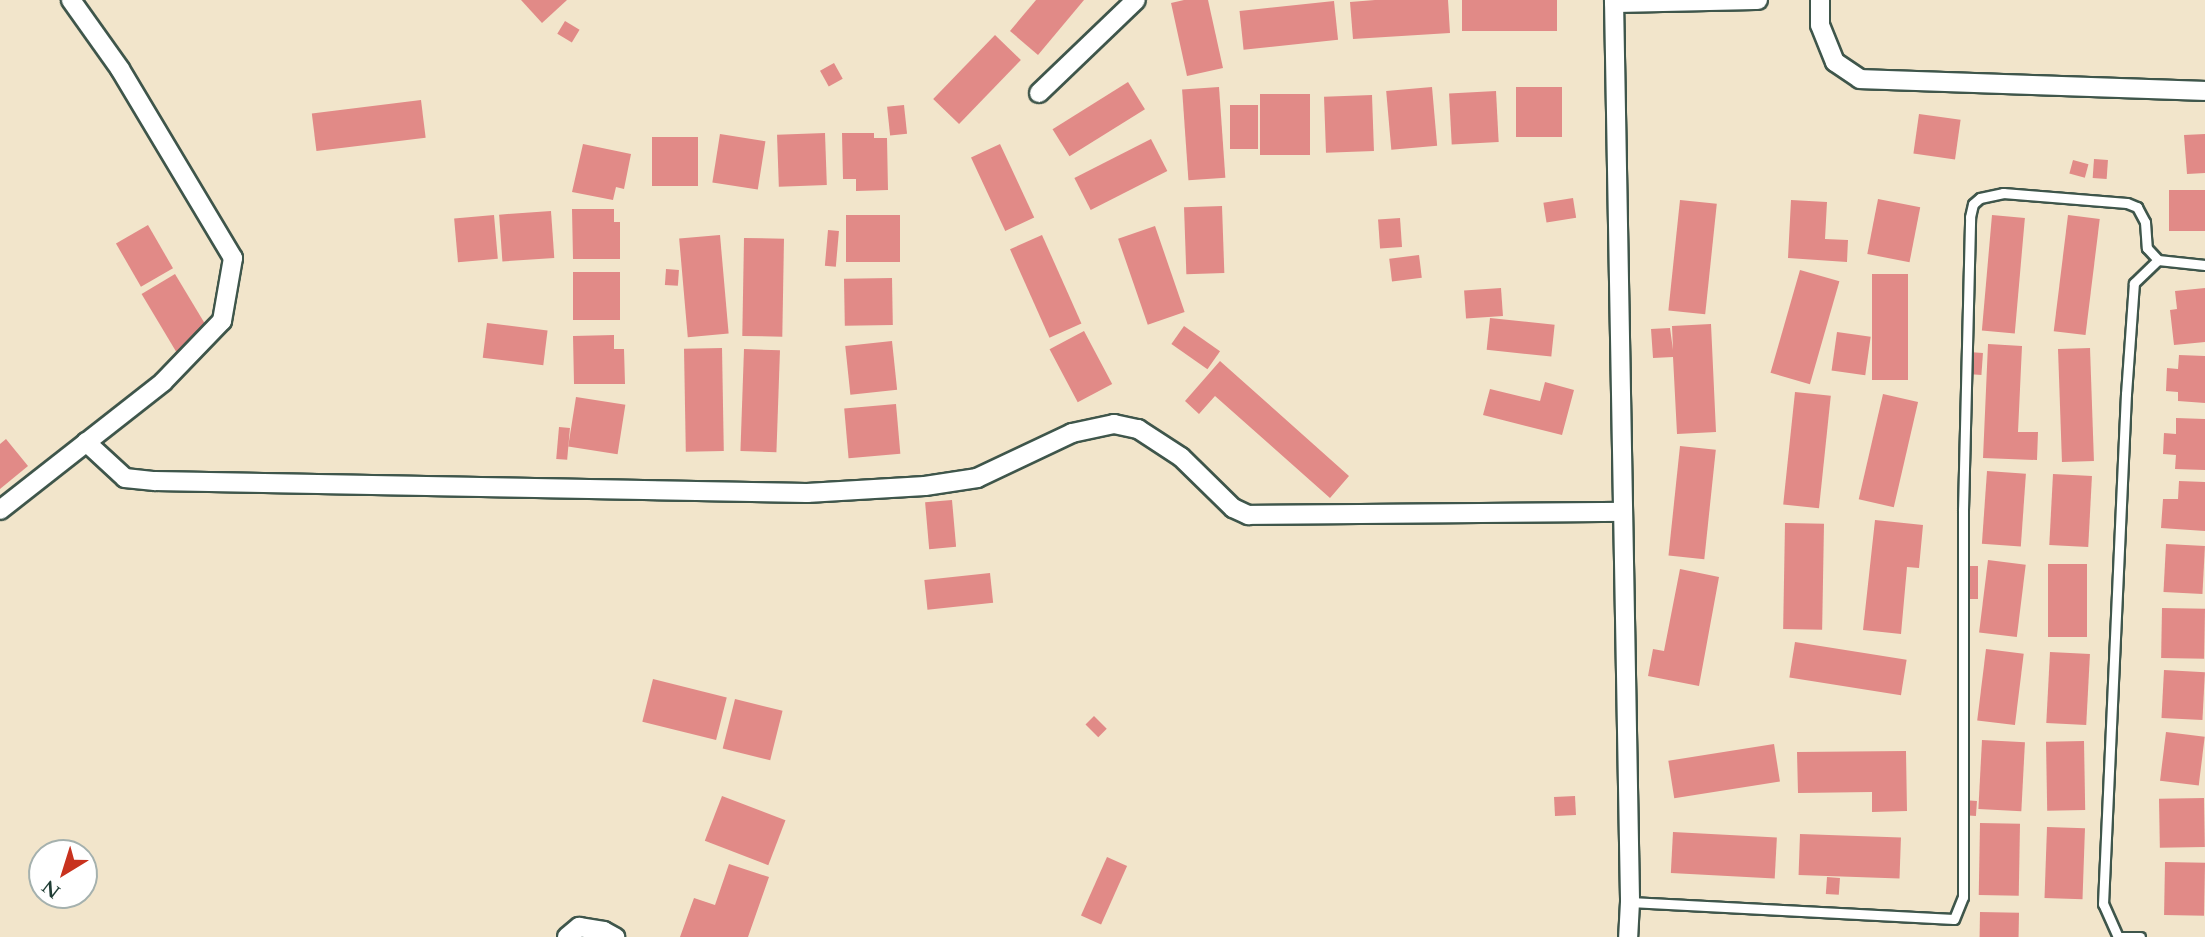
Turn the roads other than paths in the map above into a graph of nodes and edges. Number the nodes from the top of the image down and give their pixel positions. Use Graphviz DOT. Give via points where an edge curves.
graph roads {
  1 [pos="71,0"];
  2 [pos="1136,0"];
  3 [pos="1758,0"];
  4 [pos="1820,0"];
  5 [pos="1614,2"];
  6 [pos="2205,91"];
  7 [pos="1039,93"];
  8 [pos="2158,260"];
  9 [pos="2205,265"];
  10 [pos="86,442"];
  11 [pos="0,510"];
  12 [pos="1623,512"];
  13 [pos="1630,902"];
  14 [pos="567,937"];
  15 [pos="615,937"];
  16 [pos="1628,937"];
  17 [pos="2140,937"];
  1 -- 10 [label="street" via="120,69 233,258 222,321 163,382"];
  2 -- 7 [label="street"];
  3 -- 5 [label="street"];
  4 -- 6 [label="street" via="1820,25 1835,62 1860,79"];
  5 -- 12 [label="street"];
  8 -- 9 [label="lane"];
  8 -- 13 [label="lane" via="2147,248 2141,214 2127,203 2003,193 1973,204 1963,510 1963,897 1954,919"];
  8 -- 17 [label="lane" via="2134,283 2103,904 2118,937"];
  10 -- 11 [label="street"];
  10 -- 12 [label="street" via="125,478 155,481 807,493 976,478 1072,433 1114,424 1138,429 1181,457 1233,508 1248,515"];
  12 -- 13 [label="street"];
  13 -- 16 [label="street"];
  14 -- 15 [label="street" via="579,927"];
}
